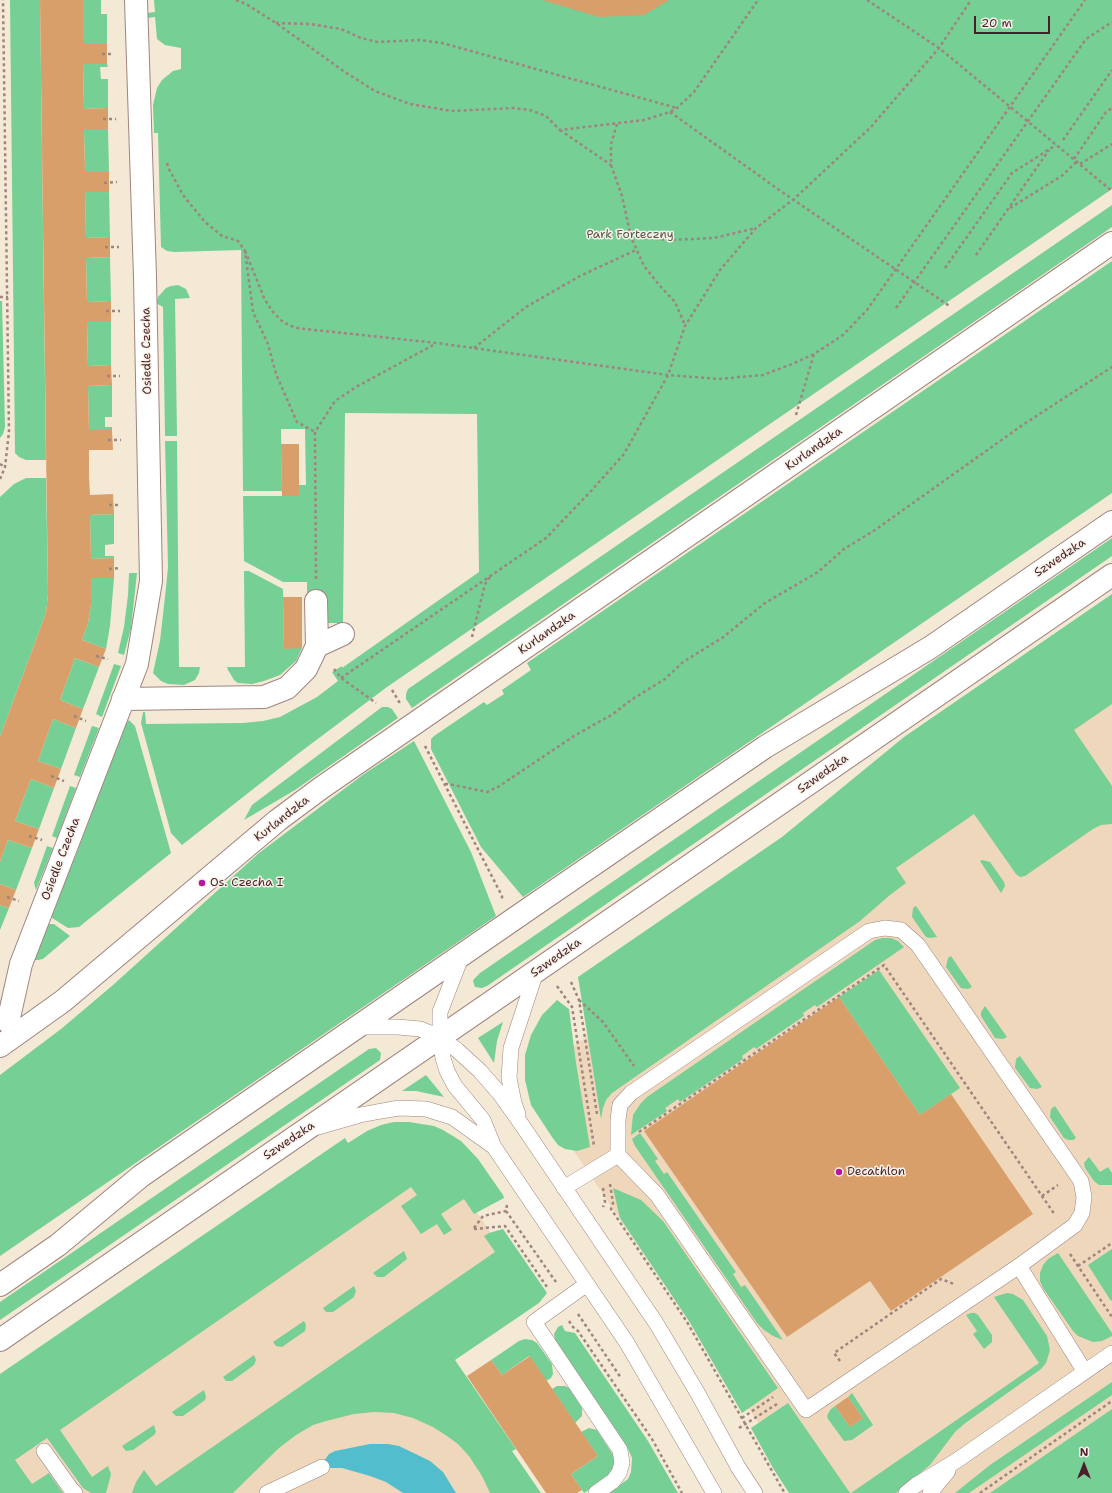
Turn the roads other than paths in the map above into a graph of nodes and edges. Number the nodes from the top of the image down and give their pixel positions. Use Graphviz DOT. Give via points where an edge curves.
graph roads {
  1 [pos="136,0"];
  2 [pos="1112,243"];
  3 [pos="1112,522"];
  4 [pos="1112,575"];
  5 [pos="316,601"];
  6 [pos="343,634"];
  7 [pos="317,646"];
  8 [pos="123,699"];
  9 [pos="462,954"];
  10 [pos="539,969"];
  11 [pos="11,1023"];
  12 [pos="357,1027"];
  13 [pos="440,1037"];
  14 [pos="0,1046"];
  15 [pos="524,1128"];
  16 [pos="299,1134"];
  17 [pos="494,1147"];
  18 [pos="618,1151"];
  19 [pos="564,1188"];
  20 [pos="1018,1266"];
  21 [pos="587,1284"];
  22 [pos="0,1285"];
  23 [pos="0,1340"];
  24 [pos="1112,1353"];
  25 [pos="1085,1372"];
  26 [pos="44,1451"];
  27 [pos="956,1461"];
  28 [pos="322,1467"];
  29 [pos="75,1493"];
  30 [pos="267,1493"];
  31 [pos="596,1493"];
  32 [pos="714,1493"];
  33 [pos="755,1493"];
  34 [pos="906,1493"];
  35 [pos="930,1493"];
  1 -- 8 [label="street, Osiedle Czecha" via="146,277 151,581 137,664"];
  2 -- 11 [label="street, Kurlandzka" via="321,788 278,820 63,1001"];
  3 -- 9 [label="street, Szwedzka" via="931,647 765,747"];
  4 -- 10 [label="street, Szwedzka"];
  5 -- 7 [label="street"];
  6 -- 7 [label="street"];
  7 -- 8 [label="street" via="306,669 287,688 264,698"];
  8 -- 11 [label="street, Osiedle Czecha" via="21,964"];
  9 -- 12 [label="street, Szwedzka"];
  9 -- 13 [label="lane" via="440,1012"];
  10 -- 13 [label="street, Szwedzka"];
  10 -- 15 [label="lane" via="511,1048 509,1078 514,1102"];
  11 -- 14 [label="street, Kurlandzka"];
  12 -- 13 [label="lane" via="420,1029"];
  12 -- 22 [label="street, Szwedzka" via="141,1176 58,1245"];
  13 -- 15 [label="lane" via="480,1071"];
  13 -- 16 [label="street, Szwedzka"];
  13 -- 17 [label="lane" via="447,1071 455,1086 483,1120"];
  15 -- 19 [label="lane"];
  16 -- 17 [label="lane" via="360,1115 399,1108 426,1109 452,1117"];
  16 -- 23 [label="street, Szwedzka"];
  17 -- 21 [label="lane"];
  18 -- 19 [label="lane" via="601,1166"];
  18 -- 20 [label="lane" via="657,1195 806,1410"];
  18 -- 20 [label="lane" via="620,1106 630,1093 869,931 885,928 902,930 918,945 1080,1181 1084,1197 1082,1213 1075,1225"];
  19 -- 33 [label="lane" via="656,1324"];
  20 -- 25 [label="lane"];
  21 -- 31 [label="lane" via="534,1322 620,1450 622,1463 619,1473 613,1481"];
  21 -- 32 [label="lane" via="627,1343"];
  24 -- 25 [label="lane"];
  25 -- 27 [label="lane"];
  26 -- 29 [label="lane"];
  27 -- 34 [label="lane"];
  27 -- 35 [label="lane"];
  28 -- 30 [label="lane"];
}
